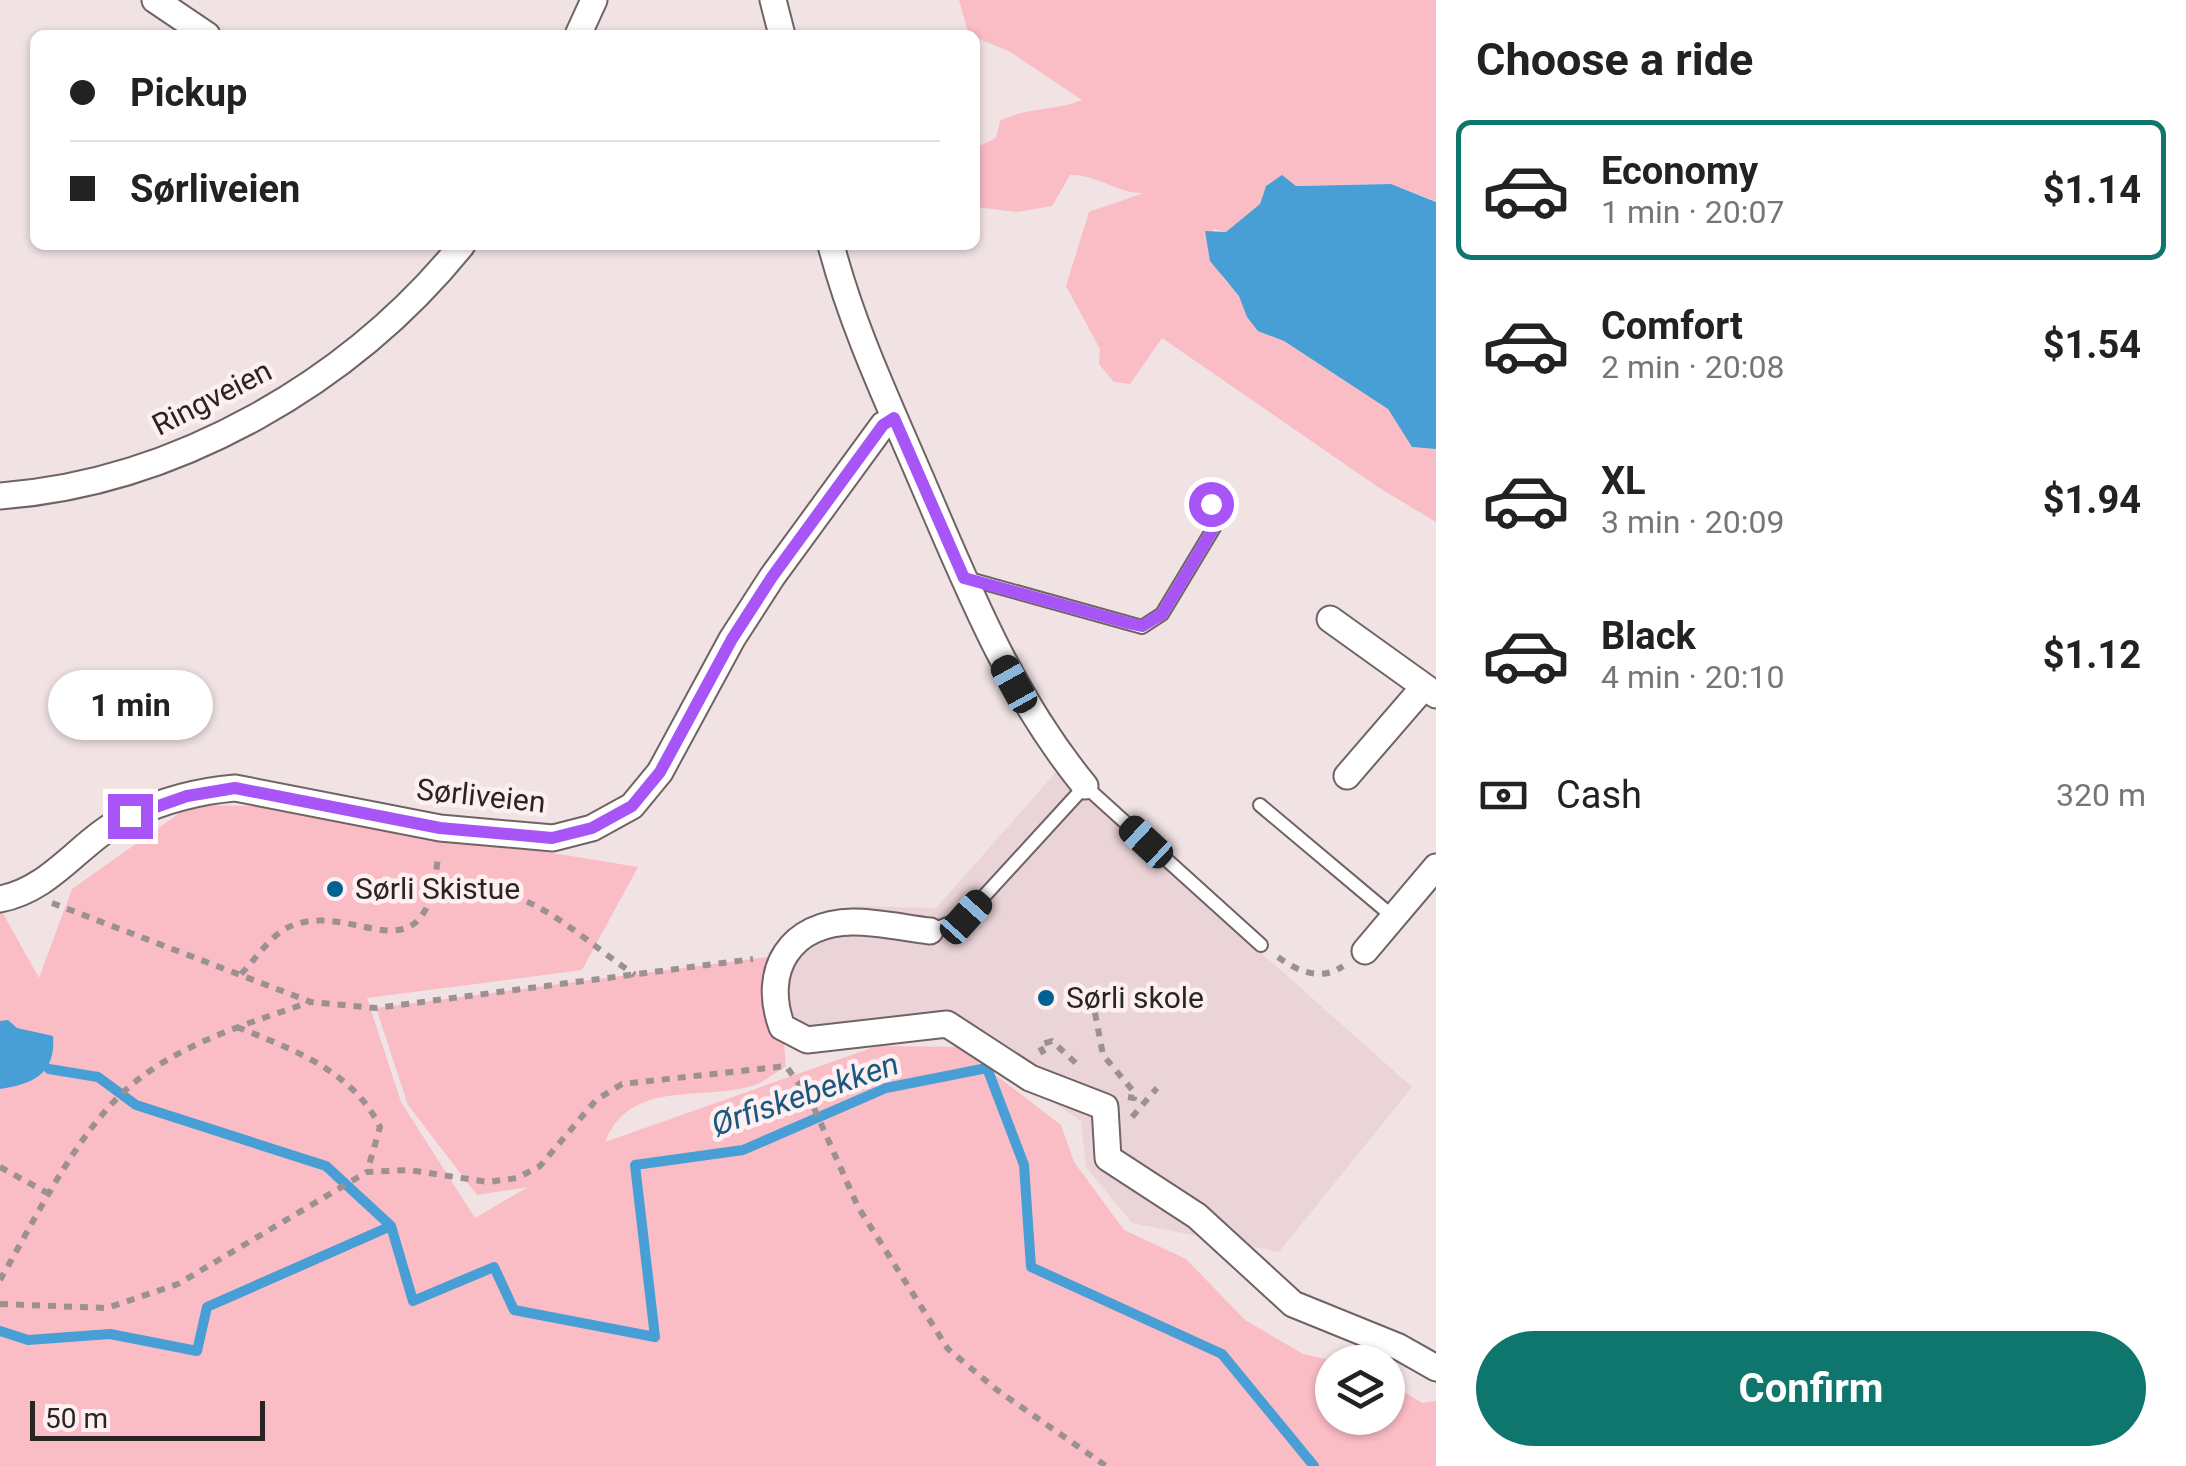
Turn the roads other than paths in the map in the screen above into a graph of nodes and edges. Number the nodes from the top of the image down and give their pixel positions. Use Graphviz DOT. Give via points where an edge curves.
graph roads {
  1 [pos="155,0"];
  2 [pos="594,0"];
  3 [pos="773,0"];
  4 [pos="200,30"];
  5 [pos="580,30"];
  6 [pos="781,30"];
  7 [pos="457,250"];
  8 [pos="832,250"];
  9 [pos="894,418"];
  10 [pos="0,496"];
  11 [pos="1211,504"];
  12 [pos="964,578"];
  13 [pos="1330,619"];
  14 [pos="1429,691"];
  15 [pos="1347,776"];
  16 [pos="1086,786"];
  17 [pos="1260,805"];
  18 [pos="1436,867"];
  19 [pos="0,899"];
  20 [pos="1391,915"];
  21 [pos="930,931"];
  22 [pos="1261,945"];
  23 [pos="1365,950"];
  24 [pos="1436,1368"];
  1 -- 4 [label="street"];
  2 -- 5 [label="street"];
  3 -- 6 [label="street"];
  7 -- 10 [label="street, Ringveien" via="374,332 279,405 172,458 57,492"];
  8 -- 9 [label="street"];
  9 -- 12 [label="street"];
  9 -- 19 [label="street, Sørliveien" via="772,577 660,772 632,806 592,828 552,838 440,828 235,788 210,790 130,816 28,893"];
  11 -- 12 [label="lane" via="1215,526 1162,614 1142,626"];
  12 -- 16 [label="street" via="1023,701"];
  13 -- 14 [label="street"];
  14 -- 15 [label="street"];
  16 -- 21 [label="lane" via="966,917"];
  16 -- 22 [label="lane"];
  17 -- 20 [label="lane"];
  18 -- 20 [label="street"];
  20 -- 23 [label="street"];
  21 -- 24 [label="street" via="852,922 820,928 783,952 774,1004 782,1027 807,1040 947,1024 1030,1078 1105,1106 1108,1158 1197,1216 1293,1304"];
}
